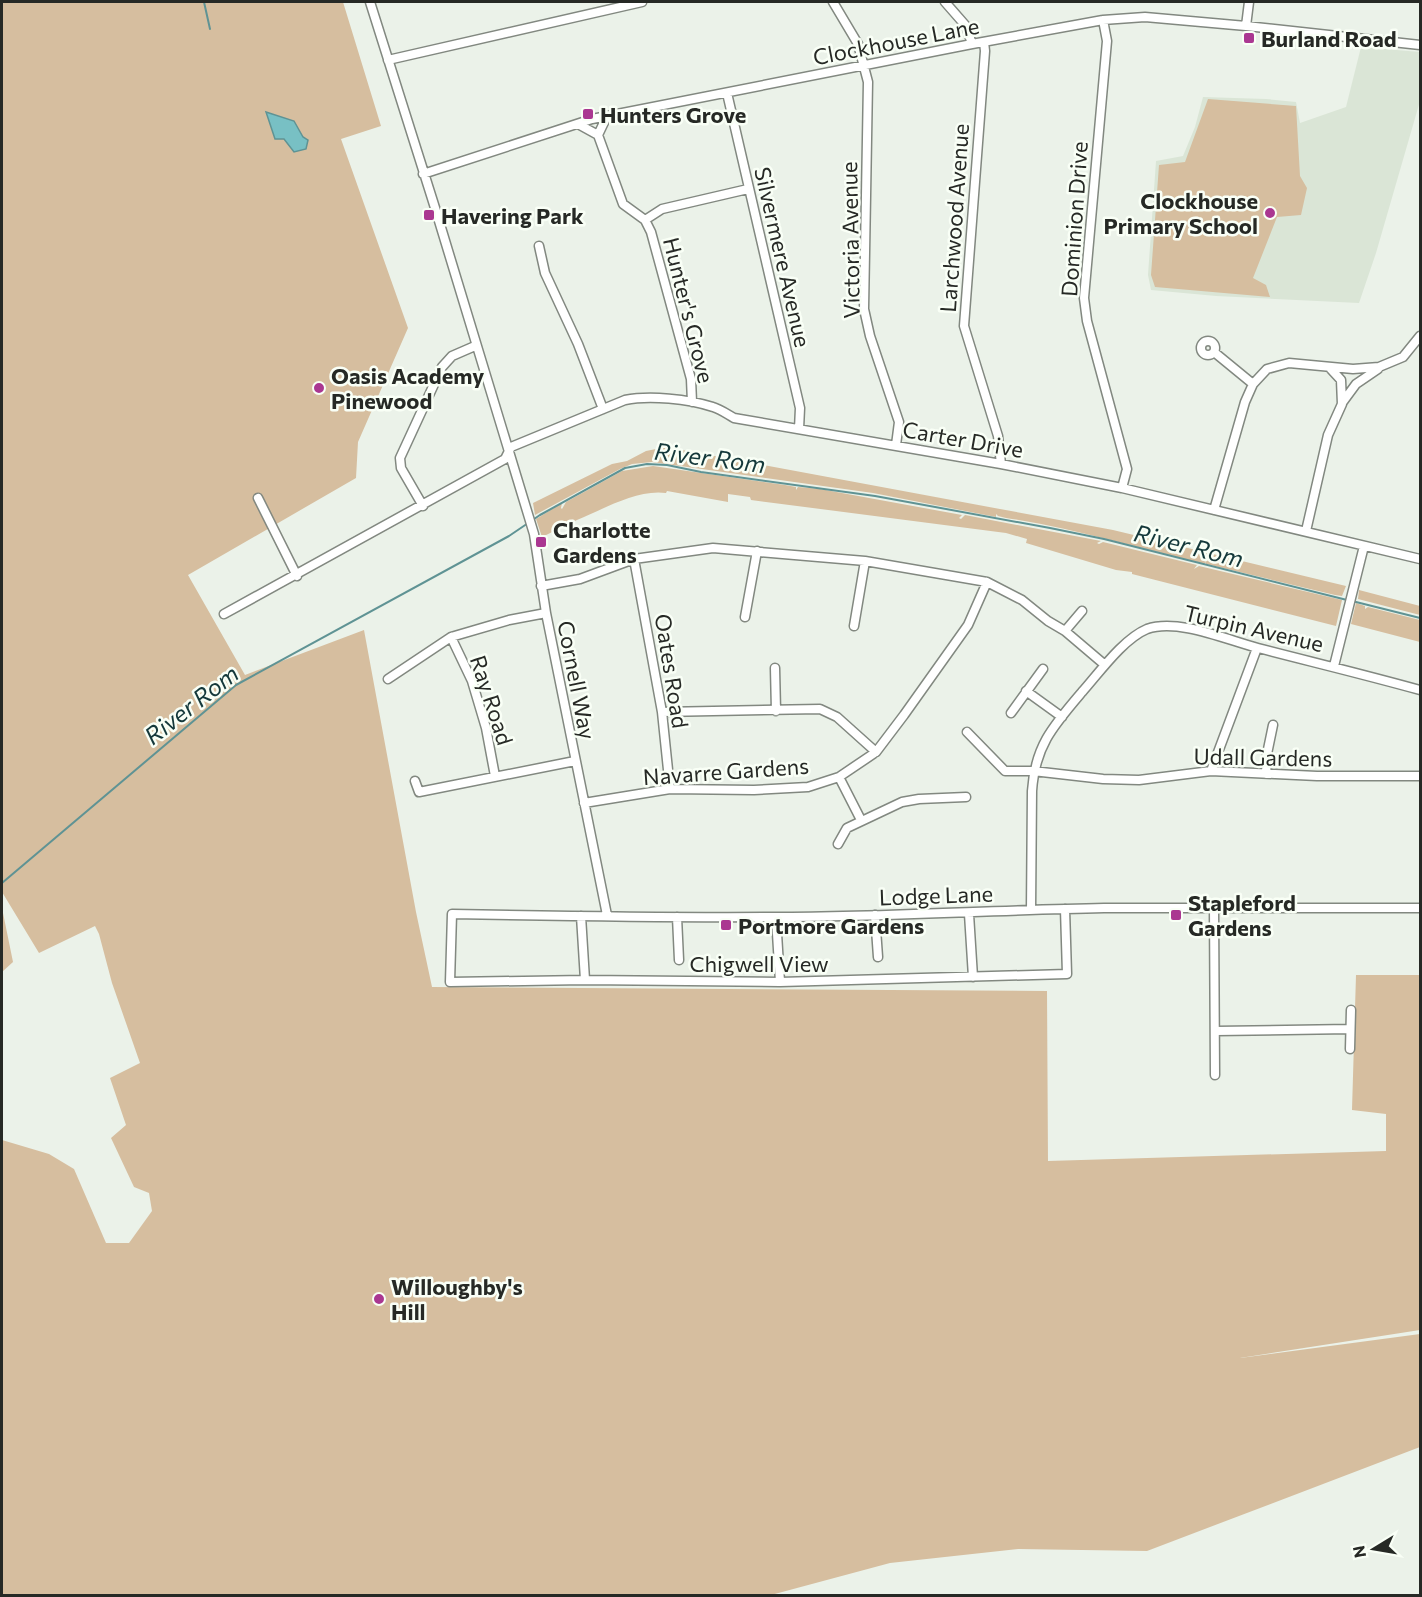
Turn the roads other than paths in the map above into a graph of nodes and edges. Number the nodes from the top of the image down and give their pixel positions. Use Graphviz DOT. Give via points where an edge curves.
graph roads {
  1 [pos="370,2"];
  2 [pos="642,2"];
  3 [pos="832,2"];
  4 [pos="945,2"];
  5 [pos="1249,2"];
  6 [pos="1104,20"];
  7 [pos="1246,26"];
  8 [pos="984,42"];
  9 [pos="972,44"];
  10 [pos="1420,45"];
  11 [pos="388,60"];
  12 [pos="865,66"];
  13 [pos="727,93"];
  14 [pos="607,116"];
  15 [pos="578,124"];
  16 [pos="598,135"];
  17 [pos="423,174"];
  18 [pos="748,189"];
  19 [pos="645,220"];
  20 [pos="539,246"];
  21 [pos="1420,336"];
  22 [pos="475,346"];
  23 [pos="1214,352"];
  24 [pos="1329,367"];
  25 [pos="1379,368"];
  26 [pos="1253,384"];
  27 [pos="692,402"];
  28 [pos="1342,404"];
  29 [pos="603,409"];
  30 [pos="800,429"];
  31 [pos="896,446"];
  32 [pos="508,453"];
  33 [pos="1001,464"];
  34 [pos="1122,488"];
  35 [pos="258,498"];
  36 [pos="423,506"];
  37 [pos="1214,510"];
  38 [pos="1306,531"];
  39 [pos="1364,546"];
  40 [pos="757,551"];
  41 [pos="634,559"];
  42 [pos="1420,560"];
  43 [pos="866,561"];
  44 [pos="297,576"];
  45 [pos="987,582"];
  46 [pos="541,586"];
  47 [pos="1082,610"];
  48 [pos="546,613"];
  49 [pos="224,614"];
  50 [pos="745,617"];
  51 [pos="854,626"];
  52 [pos="1065,631"];
  53 [pos="451,637"];
  54 [pos="1257,648"];
  55 [pos="1105,665"];
  56 [pos="1334,666"];
  57 [pos="776,669"];
  58 [pos="1043,669"];
  59 [pos="388,679"];
  60 [pos="1420,690"];
  61 [pos="1026,691"];
  62 [pos="776,711"];
  63 [pos="662,712"];
  64 [pos="1011,713"];
  65 [pos="1062,717"];
  66 [pos="1273,724"];
  67 [pos="967,732"];
  68 [pos="876,752"];
  69 [pos="575,761"];
  70 [pos="1033,771"];
  71 [pos="1211,771"];
  72 [pos="1266,774"];
  73 [pos="495,776"];
  74 [pos="839,777"];
  75 [pos="1420,777"];
  76 [pos="415,781"];
  77 [pos="670,789"];
  78 [pos="966,797"];
  79 [pos="584,803"];
  80 [pos="861,820"];
  81 [pos="838,844"];
  82 [pos="1214,907"];
  83 [pos="1420,908"];
  84 [pos="1065,909"];
  85 [pos="1031,910"];
  86 [pos="969,914"];
  87 [pos="607,915"];
  88 [pos="876,915"];
  89 [pos="580,916"];
  90 [pos="677,917"];
  91 [pos="776,917"];
  92 [pos="878,957"];
  93 [pos="679,960"];
  94 [pos="973,977"];
  95 [pos="585,980"];
  96 [pos="450,982"];
  97 [pos="780,982"];
  98 [pos="1351,1010"];
  99 [pos="1350,1029"];
  100 [pos="1216,1030"];
  101 [pos="1350,1049"];
  102 [pos="1215,1075"];
  1 -- 11 [label="street, Cornell Way"];
  2 -- 11 [label="street"];
  3 -- 12 [label="street, Victoria Avenue" via="858,44"];
  4 -- 9 [label="street" via="966,26"];
  5 -- 7 [label="street"];
  6 -- 7 [label="street, Clockhouse Lane" via="1145,17"];
  6 -- 8 [label="street, Clockhouse Lane"];
  6 -- 34 [label="street, Dominion Drive" via="1107,41 1084,298 1127,469"];
  7 -- 10 [label="street, Clockhouse Lane"];
  8 -- 9 [label="street, Clockhouse Lane"];
  8 -- 33 [label="street, Larchwood Avenue" via="964,326 998,436"];
  9 -- 12 [label="street, Clockhouse Lane"];
  11 -- 17 [label="street, Cornell Way"];
  12 -- 13 [label="street, Clockhouse Lane"];
  12 -- 31 [label="street, Victoria Avenue" via="868,82 864,309 899,422"];
  13 -- 14 [label="street, Clockhouse Lane"];
  13 -- 18 [label="street, Silvermere Avenue"];
  14 -- 15 [label="street, Clockhouse Lane"];
  14 -- 16 [label="street"];
  15 -- 16 [label="street"];
  15 -- 17 [label="street, Clockhouse Lane"];
  16 -- 19 [label="street, Hunter's Grove" via="623,204"];
  17 -- 22 [label="street, Cornell Way"];
  18 -- 19 [label="street" via="662,209"];
  18 -- 30 [label="street, Silvermere Avenue" via="800,408"];
  19 -- 27 [label="street, Hunter's Grove" via="691,379"];
  20 -- 29 [label="street" via="545,273 579,344"];
  21 -- 25 [label="street" via="1403,357"];
  22 -- 32 [label="street, Cornell Way"];
  22 -- 36 [label="street" via="452,356 442,367 400,458 401,468"];
  23 -- 26 [label="street"];
  24 -- 25 [label="street"];
  24 -- 26 [label="street" via="1289,363 1267,369"];
  24 -- 28 [label="street" via="1341,380"];
  25 -- 28 [label="street" via="1356,384"];
  26 -- 37 [label="street"];
  27 -- 29 [label="street, Carter Drive" via="639,397"];
  27 -- 30 [label="street, Carter Drive" via="715,407 734,418"];
  28 -- 38 [label="street" via="1328,435"];
  29 -- 32 [label="street, Carter Drive" via="511,447"];
  30 -- 31 [label="street, Carter Drive"];
  31 -- 33 [label="street, Carter Drive"];
  32 -- 36 [label="street, Carter Drive" via="505,459"];
  32 -- 46 [label="street, Cornell Way" via="532,530"];
  33 -- 34 [label="street, Carter Drive"];
  34 -- 37 [label="street, Carter Drive"];
  35 -- 44 [label="street"];
  36 -- 44 [label="street, Carter Drive"];
  37 -- 38 [label="street, Carter Drive"];
  38 -- 39 [label="street, Carter Drive"];
  39 -- 42 [label="street, Carter Drive"];
  39 -- 56 [label="street"];
  40 -- 41 [label="street" via="713,548"];
  40 -- 43 [label="street"];
  40 -- 50 [label="street"];
  41 -- 46 [label="street" via="580,579"];
  41 -- 63 [label="street, Oates Road"];
  43 -- 45 [label="street"];
  43 -- 51 [label="street"];
  44 -- 49 [label="street, Carter Drive"];
  45 -- 52 [label="street" via="1022,600"];
  45 -- 68 [label="street, Navarre Gardens" via="968,625"];
  46 -- 48 [label="street, Cornell Way"];
  47 -- 52 [label="street"];
  48 -- 53 [label="street"];
  48 -- 69 [label="street, Cornell Way"];
  52 -- 55 [label="street"];
  53 -- 59 [label="street"];
  53 -- 73 [label="street, Ray Road" via="475,691"];
  54 -- 55 [label="street, Turpin Avenue" via="1164,626 1137,634"];
  54 -- 56 [label="street, Turpin Avenue"];
  54 -- 71 [label="street"];
  55 -- 65 [label="street, Turpin Avenue"];
  56 -- 60 [label="street, Turpin Avenue"];
  57 -- 62 [label="street"];
  58 -- 61 [label="street"];
  61 -- 64 [label="street"];
  61 -- 65 [label="street"];
  62 -- 63 [label="street"];
  62 -- 68 [label="street" via="820,709 837,717"];
  63 -- 77 [label="street, Oates Road"];
  65 -- 70 [label="street, Turpin Avenue" via="1040,748"];
  66 -- 72 [label="street"];
  67 -- 70 [label="street, Udall Gardens" via="1005,771"];
  68 -- 74 [label="street, Navarre Gardens"];
  69 -- 73 [label="street"];
  69 -- 79 [label="street, Cornell Way"];
  70 -- 71 [label="street, Udall Gardens" via="1139,780"];
  70 -- 85 [label="street, Turpin Avenue"];
  71 -- 72 [label="street, Udall Gardens"];
  72 -- 75 [label="street, Udall Gardens"];
  73 -- 76 [label="street" via="419,792"];
  74 -- 77 [label="street, Navarre Gardens" via="808,787"];
  74 -- 80 [label="street"];
  77 -- 79 [label="street, Navarre Gardens"];
  78 -- 80 [label="street" via="902,802"];
  79 -- 87 [label="street, Cornell Way"];
  80 -- 81 [label="street" via="847,828"];
  82 -- 83 [label="street, Lodge Lane"];
  82 -- 84 [label="street, Lodge Lane"];
  82 -- 100 [label="street"];
  84 -- 85 [label="street, Lodge Lane"];
  84 -- 94 [label="street, Chigwell View" via="1067,974"];
  85 -- 86 [label="street, Lodge Lane"];
  86 -- 88 [label="street, Lodge Lane"];
  86 -- 94 [label="street"];
  87 -- 89 [label="street, Lodge Lane"];
  87 -- 90 [label="street, Lodge Lane"];
  88 -- 91 [label="street, Lodge Lane"];
  88 -- 92 [label="street"];
  89 -- 95 [label="street"];
  89 -- 96 [label="street, Lodge Lane" via="452,914"];
  90 -- 91 [label="street, Lodge Lane"];
  90 -- 93 [label="street"];
  91 -- 97 [label="street"];
  94 -- 97 [label="street, Chigwell View"];
  95 -- 96 [label="street, Chigwell View"];
  95 -- 97 [label="street, Chigwell View"];
  98 -- 99 [label="street"];
  99 -- 100 [label="street"];
  99 -- 101 [label="street"];
  100 -- 102 [label="street"];
}
